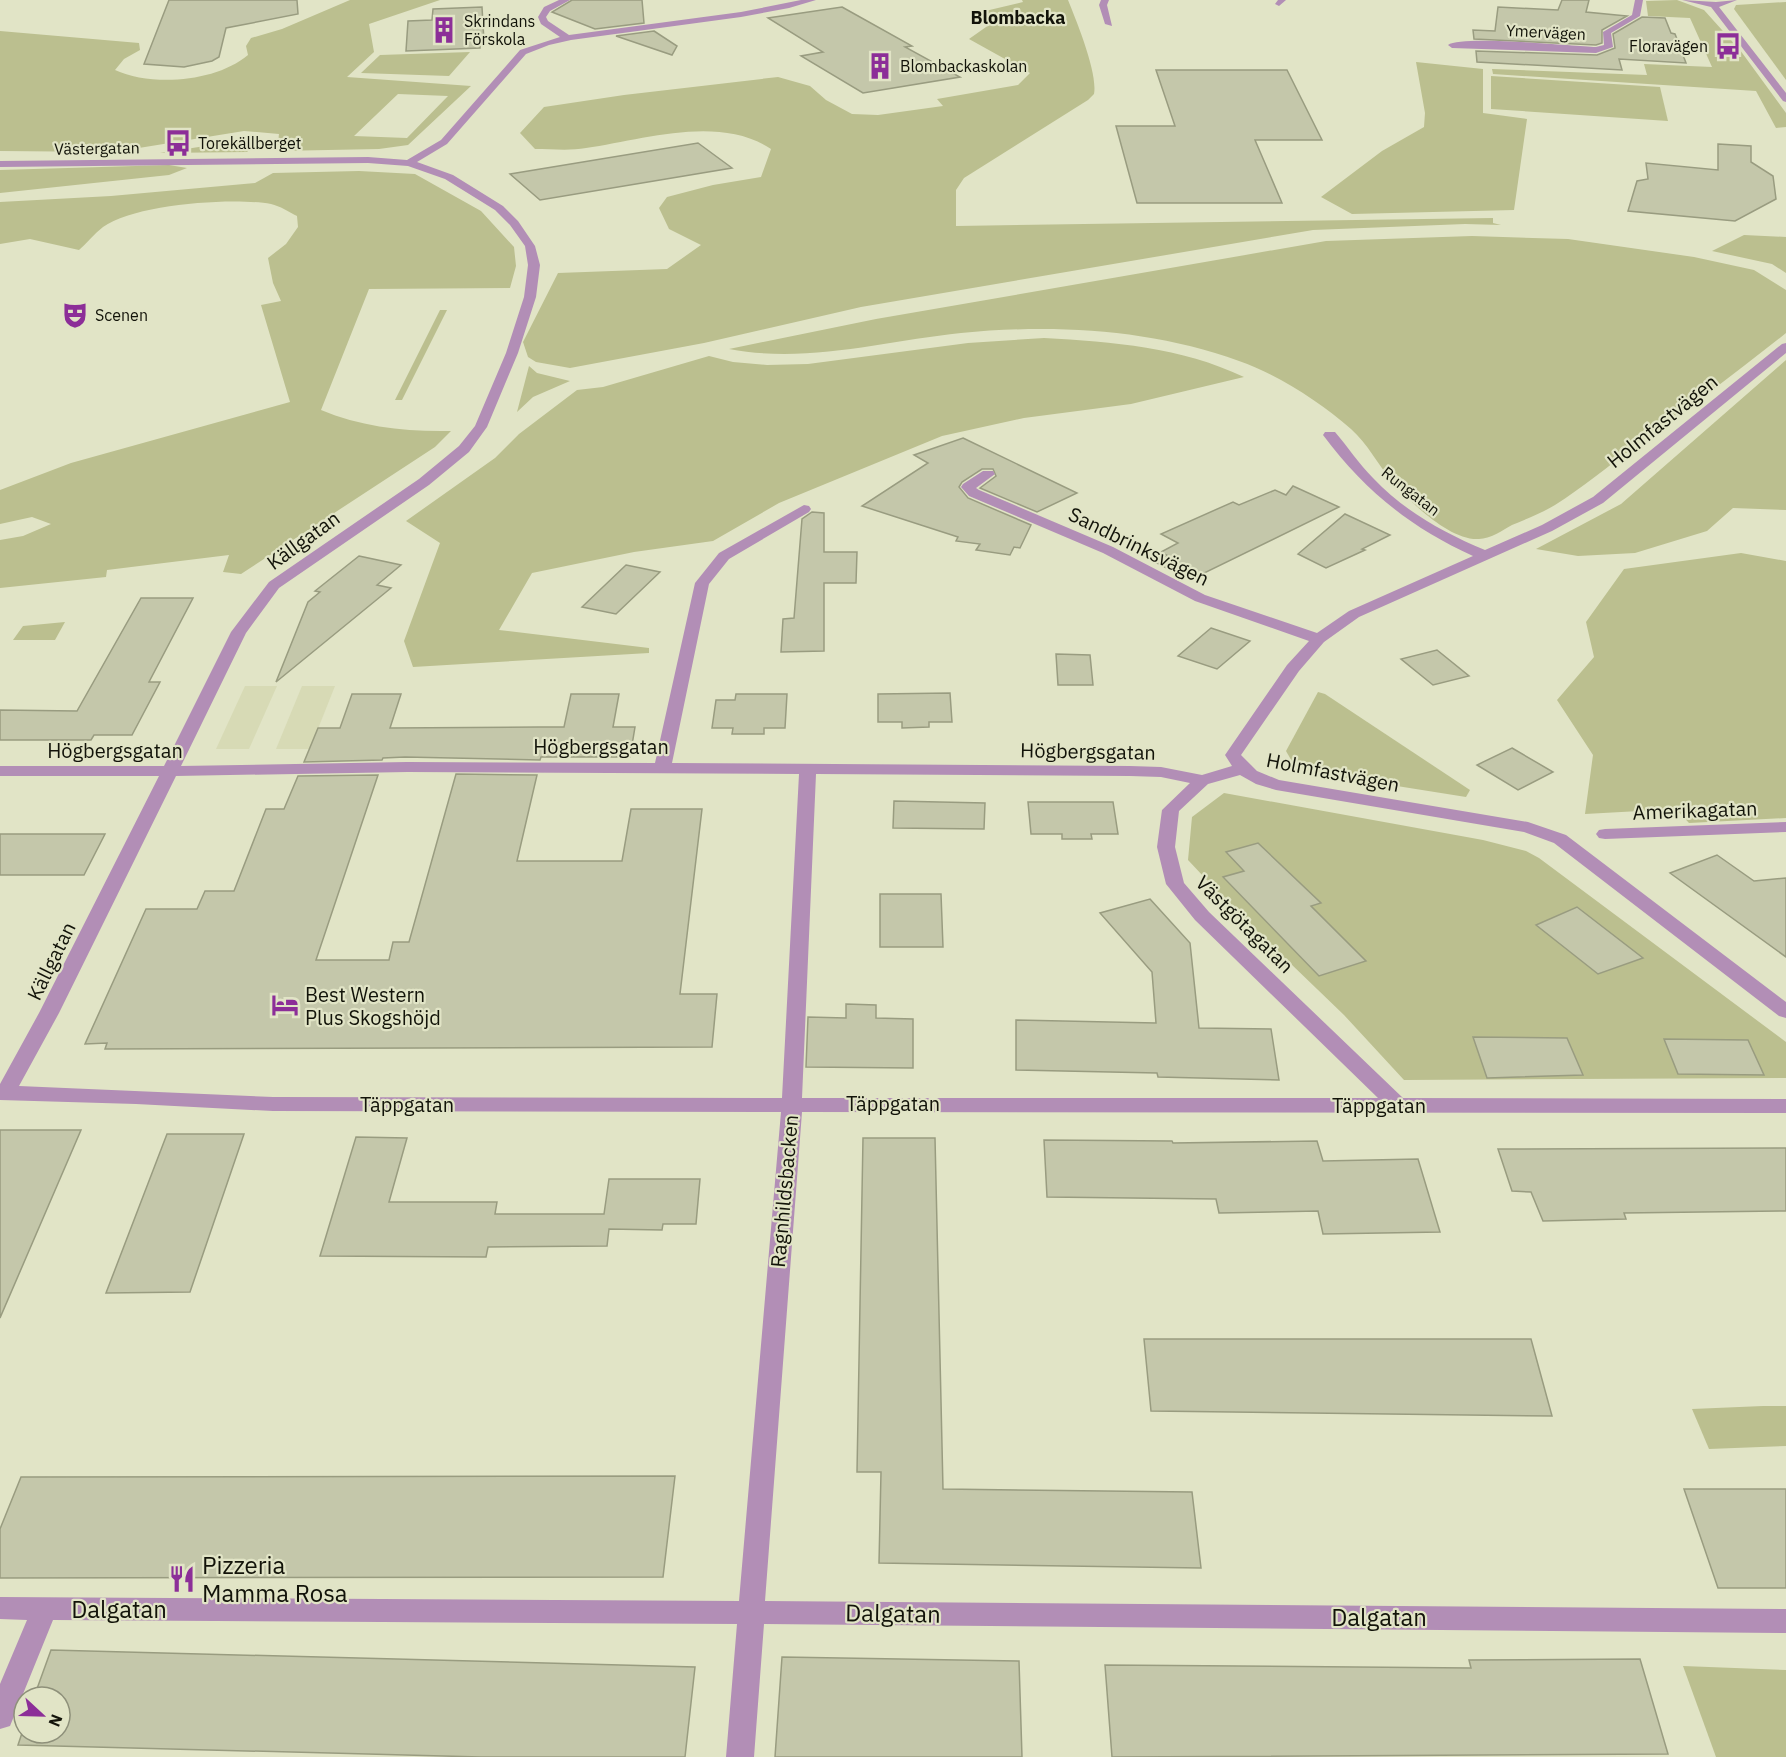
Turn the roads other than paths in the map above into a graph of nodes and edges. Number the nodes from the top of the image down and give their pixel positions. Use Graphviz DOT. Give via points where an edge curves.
graph roads {
  1 [pos="566,0"];
  2 [pos="812,0"];
  3 [pos="1105,0"];
  4 [pos="1639,0"];
  5 [pos="1686,0"];
  6 [pos="1733,0"];
  7 [pos="1713,4"];
  8 [pos="1109,24"];
  9 [pos="568,38"];
  10 [pos="1452,45"];
  11 [pos="1786,99"];
  12 [pos="409,163"];
  13 [pos="0,164"];
  14 [pos="1786,347"];
  15 [pos="1330,435"];
  16 [pos="988,474"];
  17 [pos="804,509"];
  18 [pos="1484,555"];
  19 [pos="1319,639"];
  20 [pos="663,767"];
  21 [pos="1241,769"];
  22 [pos="808,770"];
  23 [pos="0,771"];
  24 [pos="170,771"];
  25 [pos="1202,780"];
  26 [pos="1786,827"];
  27 [pos="1605,834"];
  28 [pos="1786,1012"];
  29 [pos="2,1093"];
  30 [pos="792,1103"];
  31 [pos="1397,1106"];
  32 [pos="1786,1106"];
  33 [pos="0,1608"];
  34 [pos="45,1608"];
  35 [pos="750,1612"];
  36 [pos="1786,1622"];
  37 [pos="0,1717"];
  38 [pos="740,1757"];
  1 -- 9 [label="street" via="547,9 542,17"];
  2 -- 9 [label="street"];
  3 -- 8 [label="street"];
  4 -- 10 [label="street, Ymervägen" via="1636,16 1607,32 1609,47 1596,50"];
  5 -- 7 [label="street"];
  6 -- 7 [label="street"];
  7 -- 11 [label="street"];
  9 -- 12 [label="street" via="523,52 442,143"];
  12 -- 13 [label="street, Västergatan" via="368,160"];
  12 -- 24 [label="street, Källgatan" via="449,177 499,207 530,246 534,265 530,297 512,353 481,427 464,449 424,482 274,585 239,632"];
  14 -- 18 [label="street, Holmfastvägen" via="1598,501"];
  15 -- 18 [label="street, Rungatan" via="1373,486 1403,511 1444,538"];
  16 -- 19 [label="street, Sandbrinksvägen" via="968,487 974,493 1108,550 1200,598"];
  17 -- 20 [label="street" via="724,556 702,583"];
  18 -- 19 [label="street, Holmfastvägen" via="1354,614"];
  19 -- 21 [label="street, Holmfastvägen" via="1293,668 1233,755"];
  20 -- 22 [label="street, Högbergsgatan"];
  20 -- 24 [label="street, Högbergsgatan"];
  21 -- 25 [label="street, Västgötagatan"];
  21 -- 28 [label="street, Holmfastvägen" via="1275,784 1528,827 1560,839"];
  22 -- 25 [label="street, Högbergsgatan" via="1140,771"];
  22 -- 30 [label="street, Ragnhildsbacken"];
  23 -- 24 [label="street, Högbergsgatan"];
  24 -- 29 [label="street, Källgatan" via="49,1013"];
  25 -- 31 [label="street, Västgötagatan" via="1171,810 1166,847 1175,884 1202,916"];
  26 -- 27 [label="street, Amerikagatan"];
  29 -- 30 [label="street, Täppgatan" via="112,1094 273,1104"];
  30 -- 31 [label="street, Täppgatan"];
  30 -- 35 [label="street, Ragnhildsbacken"];
  31 -- 32 [label="street, Täppgatan"];
  33 -- 34 [label="street, Dalgatan"];
  34 -- 35 [label="street, Dalgatan"];
  34 -- 37 [label="street"];
  35 -- 36 [label="street, Dalgatan"];
  35 -- 38 [label="street, Ragnhildsbacken"];
}
